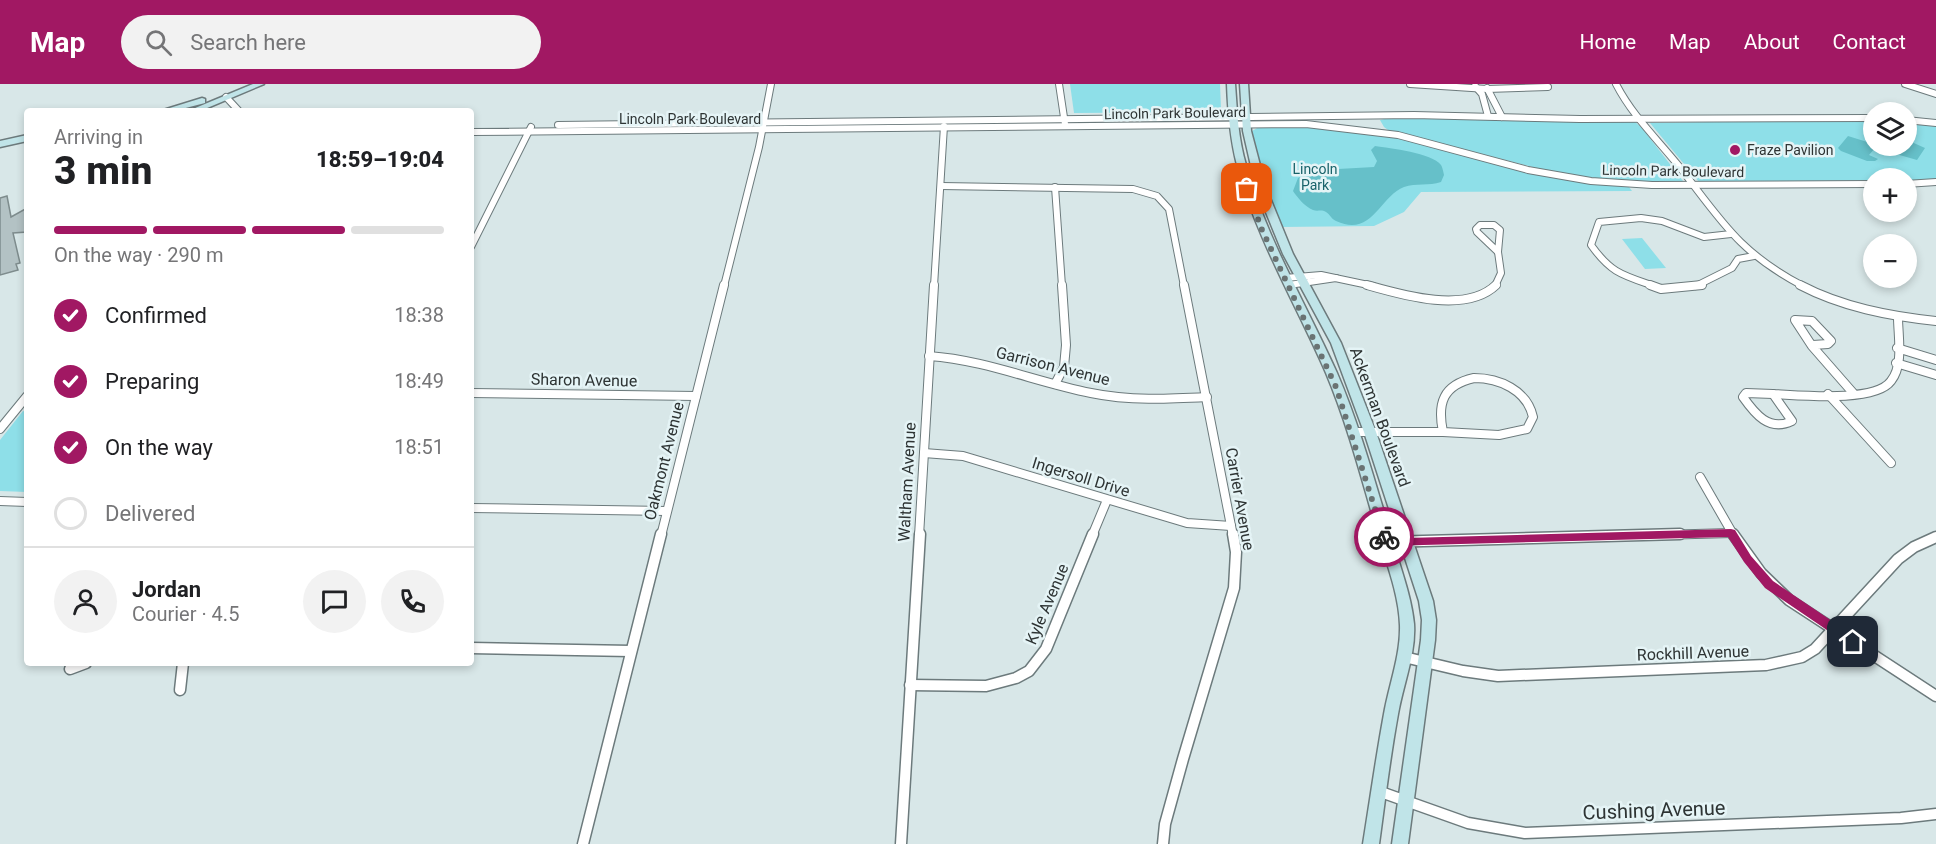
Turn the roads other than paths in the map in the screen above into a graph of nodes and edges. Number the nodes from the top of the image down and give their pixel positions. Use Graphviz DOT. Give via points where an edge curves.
graph roads {
  1 [pos="260,84"];
  2 [pos="771,84"];
  3 [pos="1059,84"];
  4 [pos="1231,84"];
  5 [pos="1244,84"];
  6 [pos="1410,84"];
  7 [pos="1616,84"];
  8 [pos="1905,84"];
  9 [pos="1475,86"];
  10 [pos="1488,86"];
  11 [pos="1548,87"];
  12 [pos="1936,94"];
  13 [pos="226,98"];
  14 [pos="178,108"];
  15 [pos="200,108"];
  16 [pos="236,108"];
  17 [pos="1488,116"];
  18 [pos="1502,117"];
  19 [pos="1640,118"];
  20 [pos="1863,118"];
  21 [pos="1065,119"];
  22 [pos="1232,121"];
  23 [pos="1245,121"];
  24 [pos="1917,121"];
  25 [pos="1936,123"];
  26 [pos="944,125"];
  27 [pos="474,127"];
  28 [pos="764,127"];
  29 [pos="1066,127"];
  30 [pos="531,128"];
  31 [pos="474,132"];
  32 [pos="24,139"];
  33 [pos="0,144"];
  34 [pos="24,145"];
  35 [pos="0,150"];
  36 [pos="1936,182"];
  37 [pos="1917,183"];
  38 [pos="1863,184"];
  39 [pos="1694,185"];
  40 [pos="941,186"];
  41 [pos="1055,187"];
  42 [pos="1731,234"];
  43 [pos="474,241"];
  44 [pos="1498,252"];
  45 [pos="1754,256"];
  46 [pos="1302,280"];
  47 [pos="1287,281"];
  48 [pos="1898,317"];
  49 [pos="1936,321"];
  50 [pos="1813,345"];
  51 [pos="1897,348"];
  52 [pos="929,356"];
  53 [pos="1936,360"];
  54 [pos="1896,363"];
  55 [pos="1936,375"];
  56 [pos="1055,384"];
  57 [pos="474,393"];
  58 [pos="1773,394"];
  59 [pos="1828,394"];
  60 [pos="1854,394"];
  61 [pos="696,396"];
  62 [pos="1207,397"];
  63 [pos="24,400"];
  64 [pos="0,429"];
  65 [pos="1352,432"];
  66 [pos="1370,432"];
  67 [pos="1443,432"];
  68 [pos="924,453"];
  69 [pos="1891,463"];
  70 [pos="1700,477"];
  71 [pos="1107,500"];
  72 [pos="0,501"];
  73 [pos="24,502"];
  74 [pos="474,508"];
  75 [pos="666,511"];
  76 [pos="1231,526"];
  77 [pos="1731,533"];
  78 [pos="1936,537"];
  79 [pos="1386,542"];
  80 [pos="1407,542"];
  81 [pos="1834,630"];
  82 [pos="474,648"];
  83 [pos="631,651"];
  84 [pos="1404,657"];
  85 [pos="1425,663"];
  86 [pos="78,666"];
  87 [pos="183,666"];
  88 [pos="70,669"];
  89 [pos="910,685"];
  90 [pos="180,690"];
  91 [pos="1936,696"];
  92 [pos="1378,791"];
  93 [pos="1406,802"];
  94 [pos="1936,814"];
  95 [pos="583,844"];
  96 [pos="901,844"];
  97 [pos="1163,844"];
  98 [pos="1371,844"];
  99 [pos="1400,844"];
  1 -- 13 [label="street"];
  2 -- 28 [label="street, Oakmont Avenue"];
  3 -- 21 [label="street"];
  4 -- 22 [label="street, Ackerman Boulevard"];
  5 -- 23 [label="street, Ackerman Boulevard"];
  6 -- 9 [label="street"];
  7 -- 19 [label="street"];
  8 -- 12 [label="street"];
  9 -- 10 [label="street"];
  9 -- 17 [label="street" via="1482,94"];
  10 -- 11 [label="street"];
  10 -- 18 [label="street"];
  13 -- 14 [label="street"];
  13 -- 15 [label="street"];
  13 -- 16 [label="street"];
  17 -- 18 [label="street, Lincoln Park Boulevard"];
  17 -- 23 [label="street, Lincoln Park Boulevard"];
  18 -- 19 [label="street, Lincoln Park Boulevard"];
  19 -- 20 [label="street, Lincoln Park Boulevard"];
  19 -- 39 [label="street"];
  21 -- 22 [label="street, Lincoln Park Boulevard"];
  21 -- 26 [label="street, Lincoln Park Boulevard"];
  21 -- 29 [label="street"];
  22 -- 23 [label="street, Lincoln Park Boulevard"];
  22 -- 29 [label="street, Lincoln Park Boulevard"];
  22 -- 47 [label="street, Ackerman Boulevard" via="1248,193"];
  23 -- 39 [label="street, Lincoln Park Boulevard" via="1359,128 1570,178"];
  23 -- 46 [label="street, Ackerman Boulevard" via="1261,188"];
  24 -- 25 [label="street"];
  26 -- 28 [label="street, Lincoln Park Boulevard"];
  26 -- 29 [label="street, Lincoln Park Boulevard"];
  26 -- 40 [label="street, Waltham Avenue"];
  27 -- 30 [label="street, Lincoln Park Boulevard"];
  28 -- 30 [label="street, Lincoln Park Boulevard"];
  28 -- 61 [label="street, Oakmont Avenue"];
  30 -- 31 [label="street, Lincoln Park Boulevard"];
  30 -- 43 [label="street"];
  32 -- 33 [label="street"];
  34 -- 35 [label="street"];
  36 -- 37 [label="street"];
  38 -- 39 [label="street, Lincoln Park Boulevard"];
  39 -- 42 [label="street"];
  40 -- 41 [label="street"];
  40 -- 52 [label="street, Waltham Avenue"];
  41 -- 56 [label="street" via="1066,359"];
  41 -- 62 [label="street, Carrier Avenue" via="1133,189 1157,196 1167,204"];
  42 -- 45 [label="street"];
  42 -- 45 [label="street" via="1704,237 1662,221 1615,219 1599,222 1591,245 1615,272 1660,289 1700,286 1732,268 1738,259"];
  44 -- 46 [label="street" via="1500,279 1489,291 1470,297 1404,297 1336,278"];
  45 -- 48 [label="street" via="1818,292"];
  46 -- 47 [label="street"];
  46 -- 66 [label="street, Ackerman Boulevard" via="1336,343"];
  47 -- 65 [label="street, Ackerman Boulevard" via="1332,375"];
  48 -- 49 [label="street"];
  48 -- 51 [label="street"];
  50 -- 50 [label="street" via="1795,322 1796,320 1814,321 1831,341"];
  50 -- 60 [label="street"];
  51 -- 53 [label="street"];
  51 -- 54 [label="street"];
  52 -- 56 [label="street, Garrison Avenue" via="962,358"];
  52 -- 68 [label="street, Waltham Avenue"];
  54 -- 55 [label="street"];
  54 -- 60 [label="street" via="1886,388"];
  56 -- 62 [label="street, Garrison Avenue" via="1111,396"];
  57 -- 61 [label="street, Sharon Avenue"];
  58 -- 58 [label="street" via="1743,396 1764,423 1790,423"];
  58 -- 59 [label="street"];
  59 -- 60 [label="street"];
  59 -- 69 [label="street"];
  61 -- 75 [label="street, Oakmont Avenue"];
  62 -- 76 [label="street, Carrier Avenue"];
  63 -- 64 [label="street"];
  65 -- 66 [label="street"];
  65 -- 79 [label="street, Ackerman Boulevard"];
  66 -- 67 [label="street"];
  66 -- 80 [label="street, Ackerman Boulevard"];
  67 -- 67 [label="street" via="1521,432 1531,423 1532,412 1506,384 1487,378 1466,379 1444,394 1440,408"];
  68 -- 71 [label="street, Ingersoll Drive" via="963,456"];
  68 -- 89 [label="street, Waltham Avenue"];
  70 -- 77 [label="street"];
  71 -- 76 [label="street, Ingersoll Drive" via="1187,523"];
  71 -- 89 [label="street, Kyle Avenue" via="1046,649 1029,671 986,686"];
  72 -- 73 [label="street"];
  74 -- 75 [label="street"];
  75 -- 83 [label="street, Oakmont Avenue"];
  76 -- 97 [label="street, Carrier Avenue" via="1236,552 1234,588 1183,759"];
  77 -- 80 [label="street"];
  77 -- 81 [label="street" via="1769,585"];
  78 -- 81 [label="street, Rockhill Avenue" via="1898,559"];
  79 -- 80 [label="street"];
  79 -- 84 [label="street, Ackerman Boulevard" via="1407,625"];
  80 -- 85 [label="street, Ackerman Boulevard" via="1429,620"];
  81 -- 85 [label="street, Rockhill Avenue" via="1802,657 1766,665 1498,676"];
  81 -- 91 [label="street"];
  82 -- 83 [label="street"];
  83 -- 95 [label="street, Oakmont Avenue"];
  84 -- 85 [label="street, Rockhill Avenue"];
  84 -- 92 [label="street, Ackerman Boulevard"];
  85 -- 93 [label="street, Ackerman Boulevard"];
  86 -- 88 [label="street"];
  87 -- 90 [label="street"];
  89 -- 96 [label="street, Waltham Avenue"];
  92 -- 93 [label="street, Cushing Avenue"];
  92 -- 98 [label="street, Ackerman Boulevard"];
  93 -- 94 [label="street, Cushing Avenue" via="1473,825 1525,833"];
  93 -- 99 [label="street, Ackerman Boulevard"];
}
